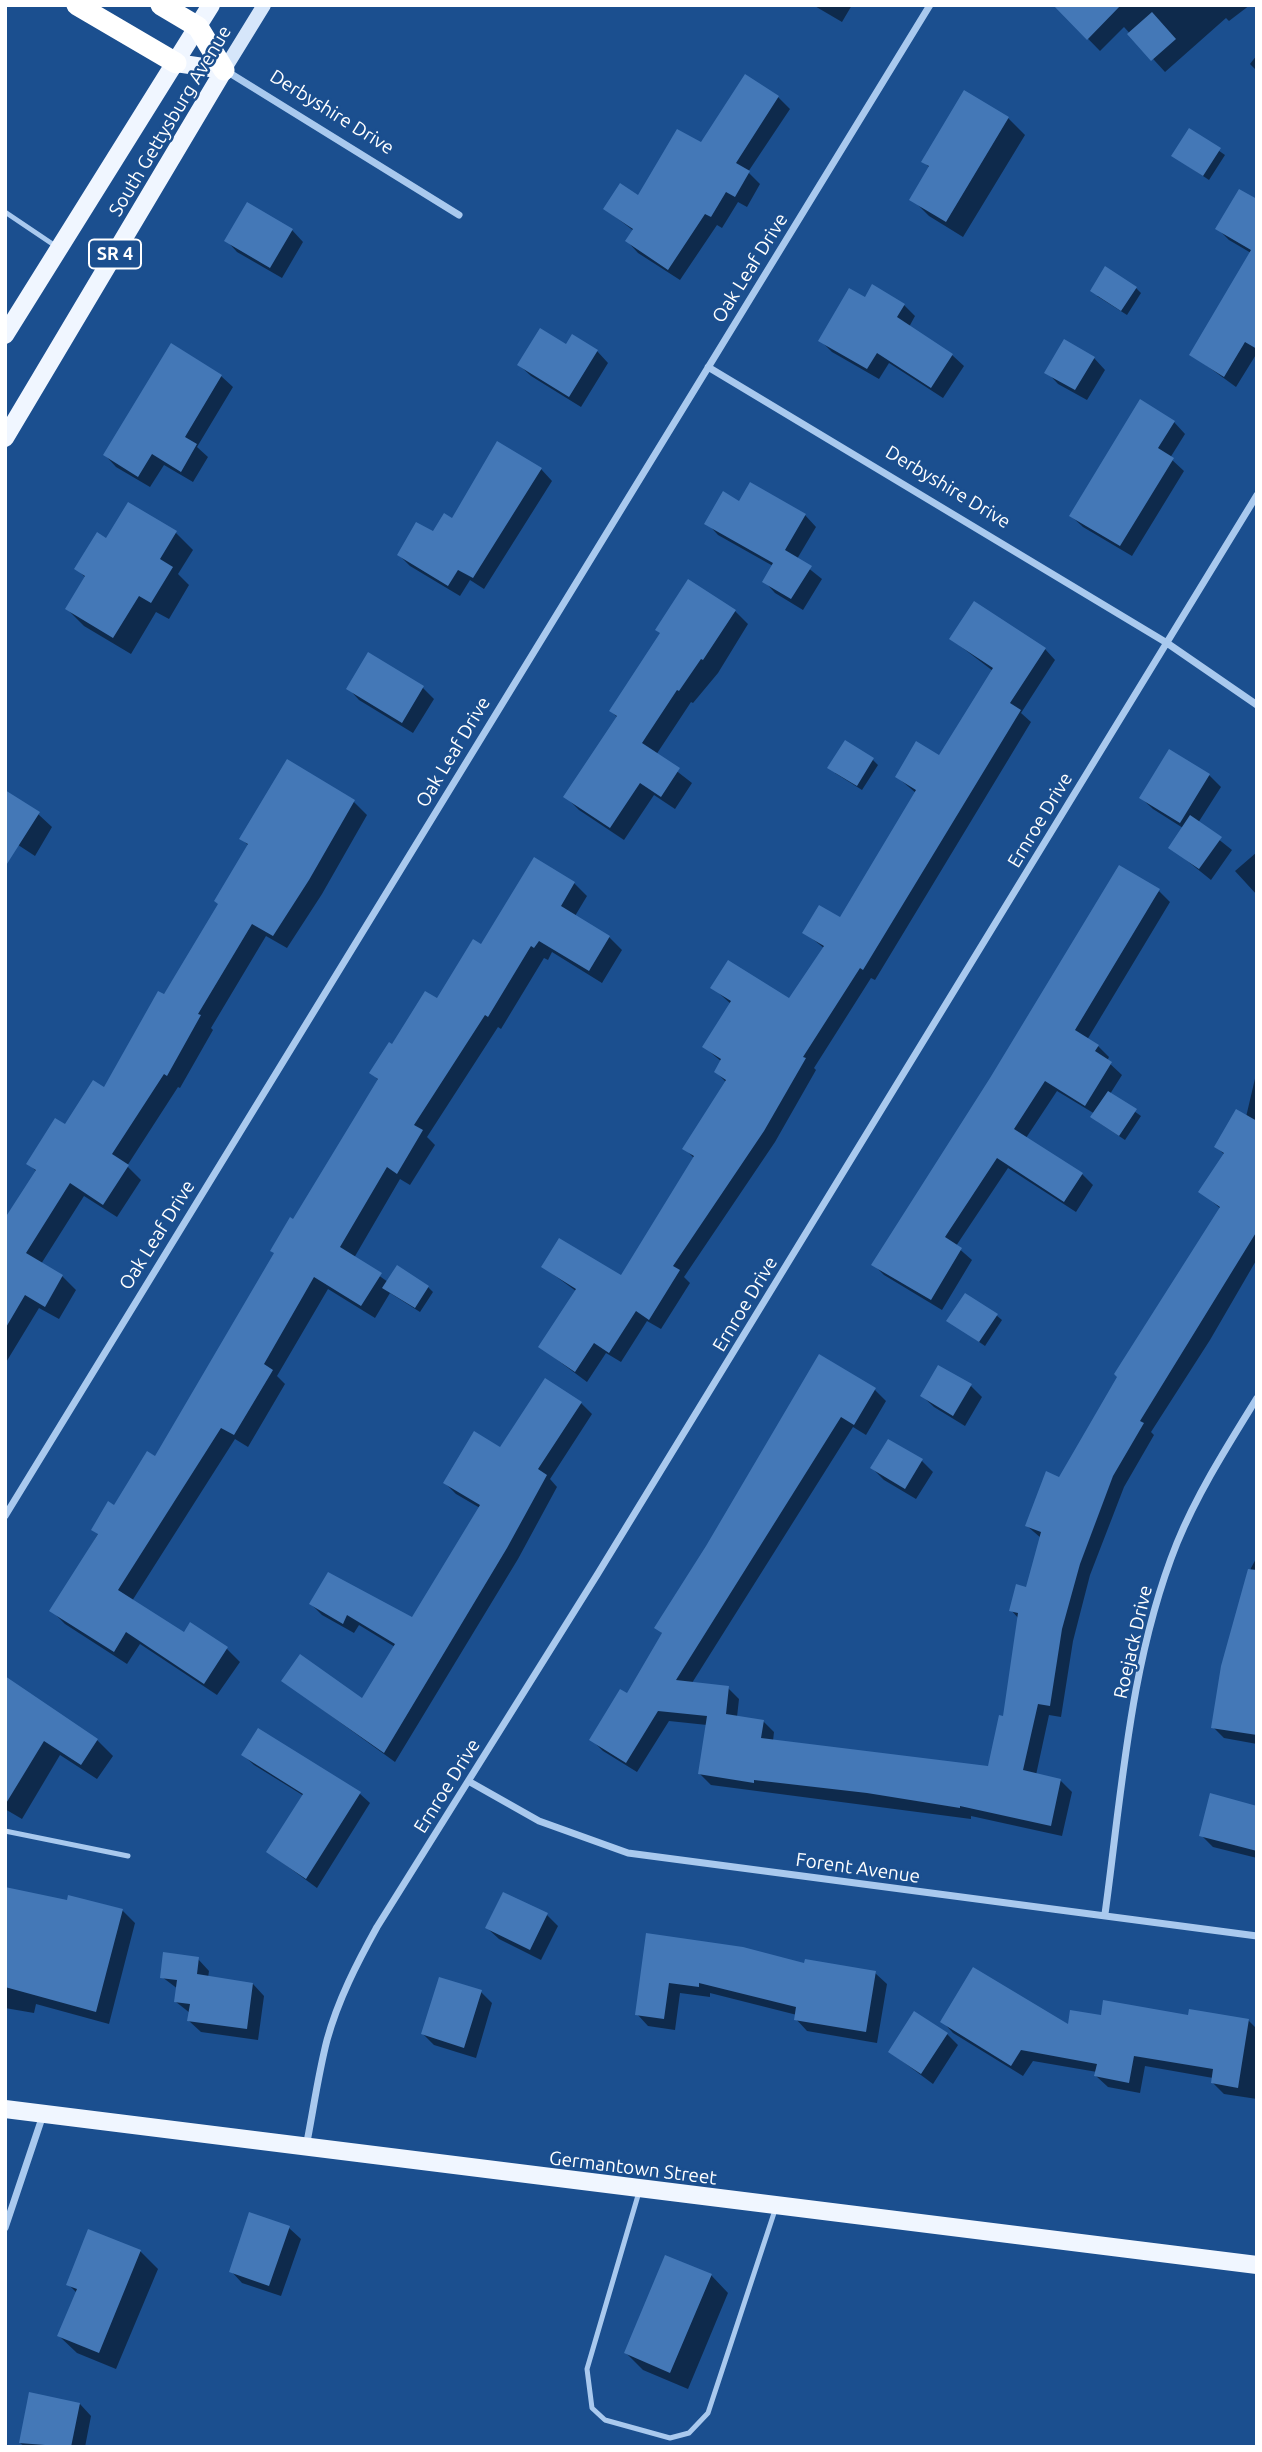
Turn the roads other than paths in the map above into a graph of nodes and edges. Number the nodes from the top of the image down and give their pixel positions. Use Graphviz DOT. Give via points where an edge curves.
graph roads {
  1 [pos="77,5"];
  2 [pos="161,5"];
  3 [pos="211,5"];
  4 [pos="264,5"];
  5 [pos="930,5"];
  6 [pos="198,27"];
  7 [pos="176,63"];
  8 [pos="224,70"];
  9 [pos="5,212"];
  10 [pos="459,215"];
  11 [pos="59,248"];
  12 [pos="5,335"];
  13 [pos="708,367"];
  14 [pos="5,438"];
  15 [pos="1257,495"];
  16 [pos="1167,643"];
  17 [pos="1257,705"];
  18 [pos="1257,1398"];
  19 [pos="5,1516"];
  20 [pos="470,1782"];
  21 [pos="5,1830"];
  22 [pos="128,1856"];
  23 [pos="1105,1914"];
  24 [pos="1257,1936"];
  25 [pos="5,2109"];
  26 [pos="43,2114"];
  27 [pos="306,2148"];
  28 [pos="640,2190"];
  29 [pos="776,2207"];
  30 [pos="5,2228"];
  31 [pos="1257,2265"];
  1 -- 7 [label="highway"];
  2 -- 6 [label="highway"];
  3 -- 6 [label="main road, South Gettysburg Avenue / SR 4"];
  4 -- 8 [label="main road, South Gettysburg Avenue"];
  5 -- 13 [label="street, Oak Leaf Drive"];
  6 -- 7 [label="main road, South Gettysburg Avenue / SR 4"];
  6 -- 8 [label="highway"];
  7 -- 8 [label="main road, Derbyshire Drive"];
  7 -- 11 [label="main road, South Gettysburg Avenue / SR 4"];
  8 -- 10 [label="street, Derbyshire Drive"];
  8 -- 14 [label="main road, South Gettysburg Avenue / SR 4"];
  9 -- 11 [label="lane"];
  11 -- 12 [label="main road, South Gettysburg Avenue / SR 4"];
  13 -- 16 [label="street, Derbyshire Drive"];
  13 -- 19 [label="street, Oak Leaf Drive"];
  15 -- 16 [label="street, Ernroe Drive"];
  16 -- 17 [label="street"];
  16 -- 20 [label="street, Ernroe Drive"];
  18 -- 23 [label="street, Roejack Drive" via="1196,1502 1162,1583 1150,1625"];
  20 -- 23 [label="street, Forent Avenue" via="539,1821 628,1853"];
  20 -- 27 [label="street, Ernroe Drive" via="351,1975 327,2041"];
  21 -- 22 [label="lane"];
  23 -- 24 [label="street, Forent Avenue"];
  25 -- 26 [label="main road, Germantown Street"];
  26 -- 27 [label="main road, Germantown Street"];
  26 -- 30 [label="street"];
  27 -- 28 [label="main road, Germantown Street"];
  28 -- 29 [label="main road, Germantown Street"];
  28 -- 29 [label="lane" via="587,2369 592,2408 605,2420 670,2438 690,2433 708,2413"];
  29 -- 31 [label="main road, Germantown Street"];
}
